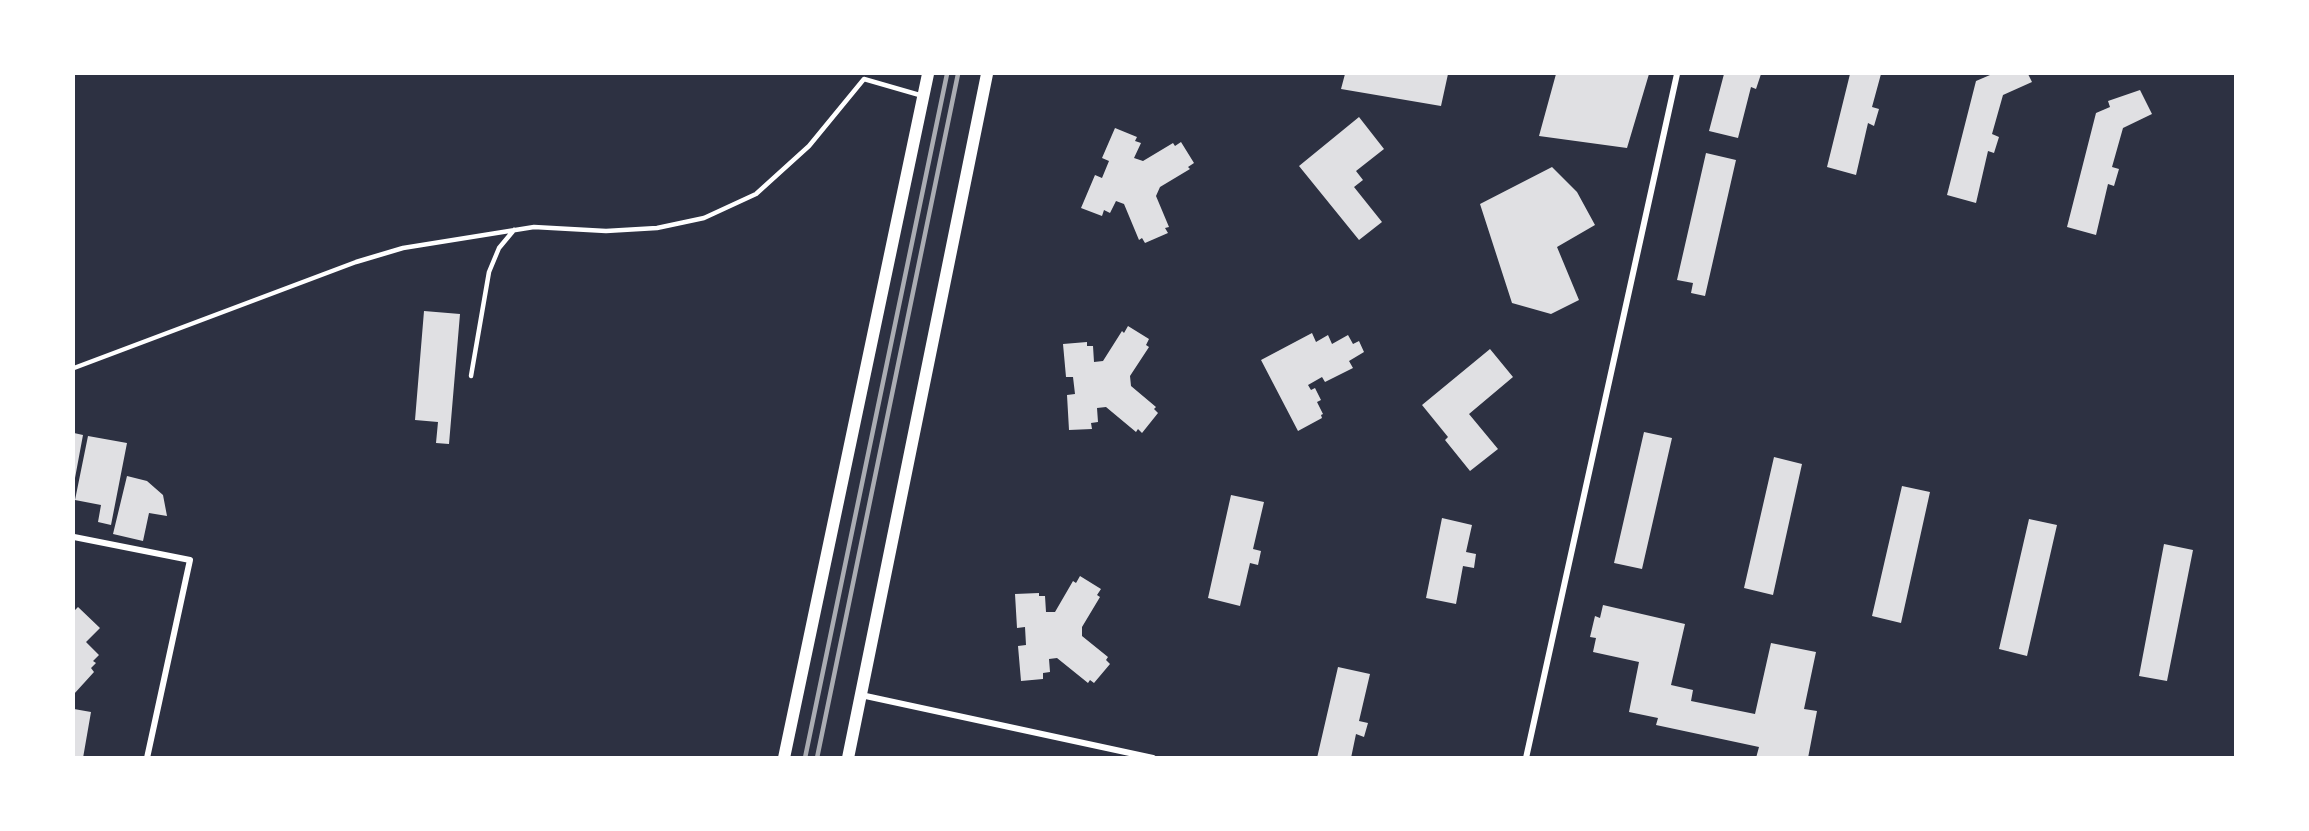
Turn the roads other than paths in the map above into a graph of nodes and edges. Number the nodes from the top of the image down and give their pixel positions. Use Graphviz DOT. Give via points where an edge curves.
graph roads {
  1 [pos="928,74"];
  2 [pos="987,74"];
  3 [pos="1677,74"];
  4 [pos="863,76"];
  5 [pos="923,96"];
  6 [pos="514,230"];
  7 [pos="74,368"];
  8 [pos="471,376"];
  9 [pos="74,537"];
  10 [pos="861,695"];
  11 [pos="147,758"];
  12 [pos="784,758"];
  13 [pos="848,758"];
  14 [pos="1153,758"];
  15 [pos="1526,758"];
  1 -- 5 [label="main road"];
  2 -- 10 [label="main road"];
  3 -- 15 [label="street"];
  4 -- 5 [label="lane"];
  4 -- 6 [label="lane" via="809,146 756,194 704,218 657,228"];
  5 -- 12 [label="main road"];
  6 -- 7 [label="lane" via="403,248 356,262"];
  6 -- 8 [label="lane" via="499,248 489,272"];
  9 -- 11 [label="street" via="190,560"];
  10 -- 13 [label="main road"];
  10 -- 14 [label="street"];
}
